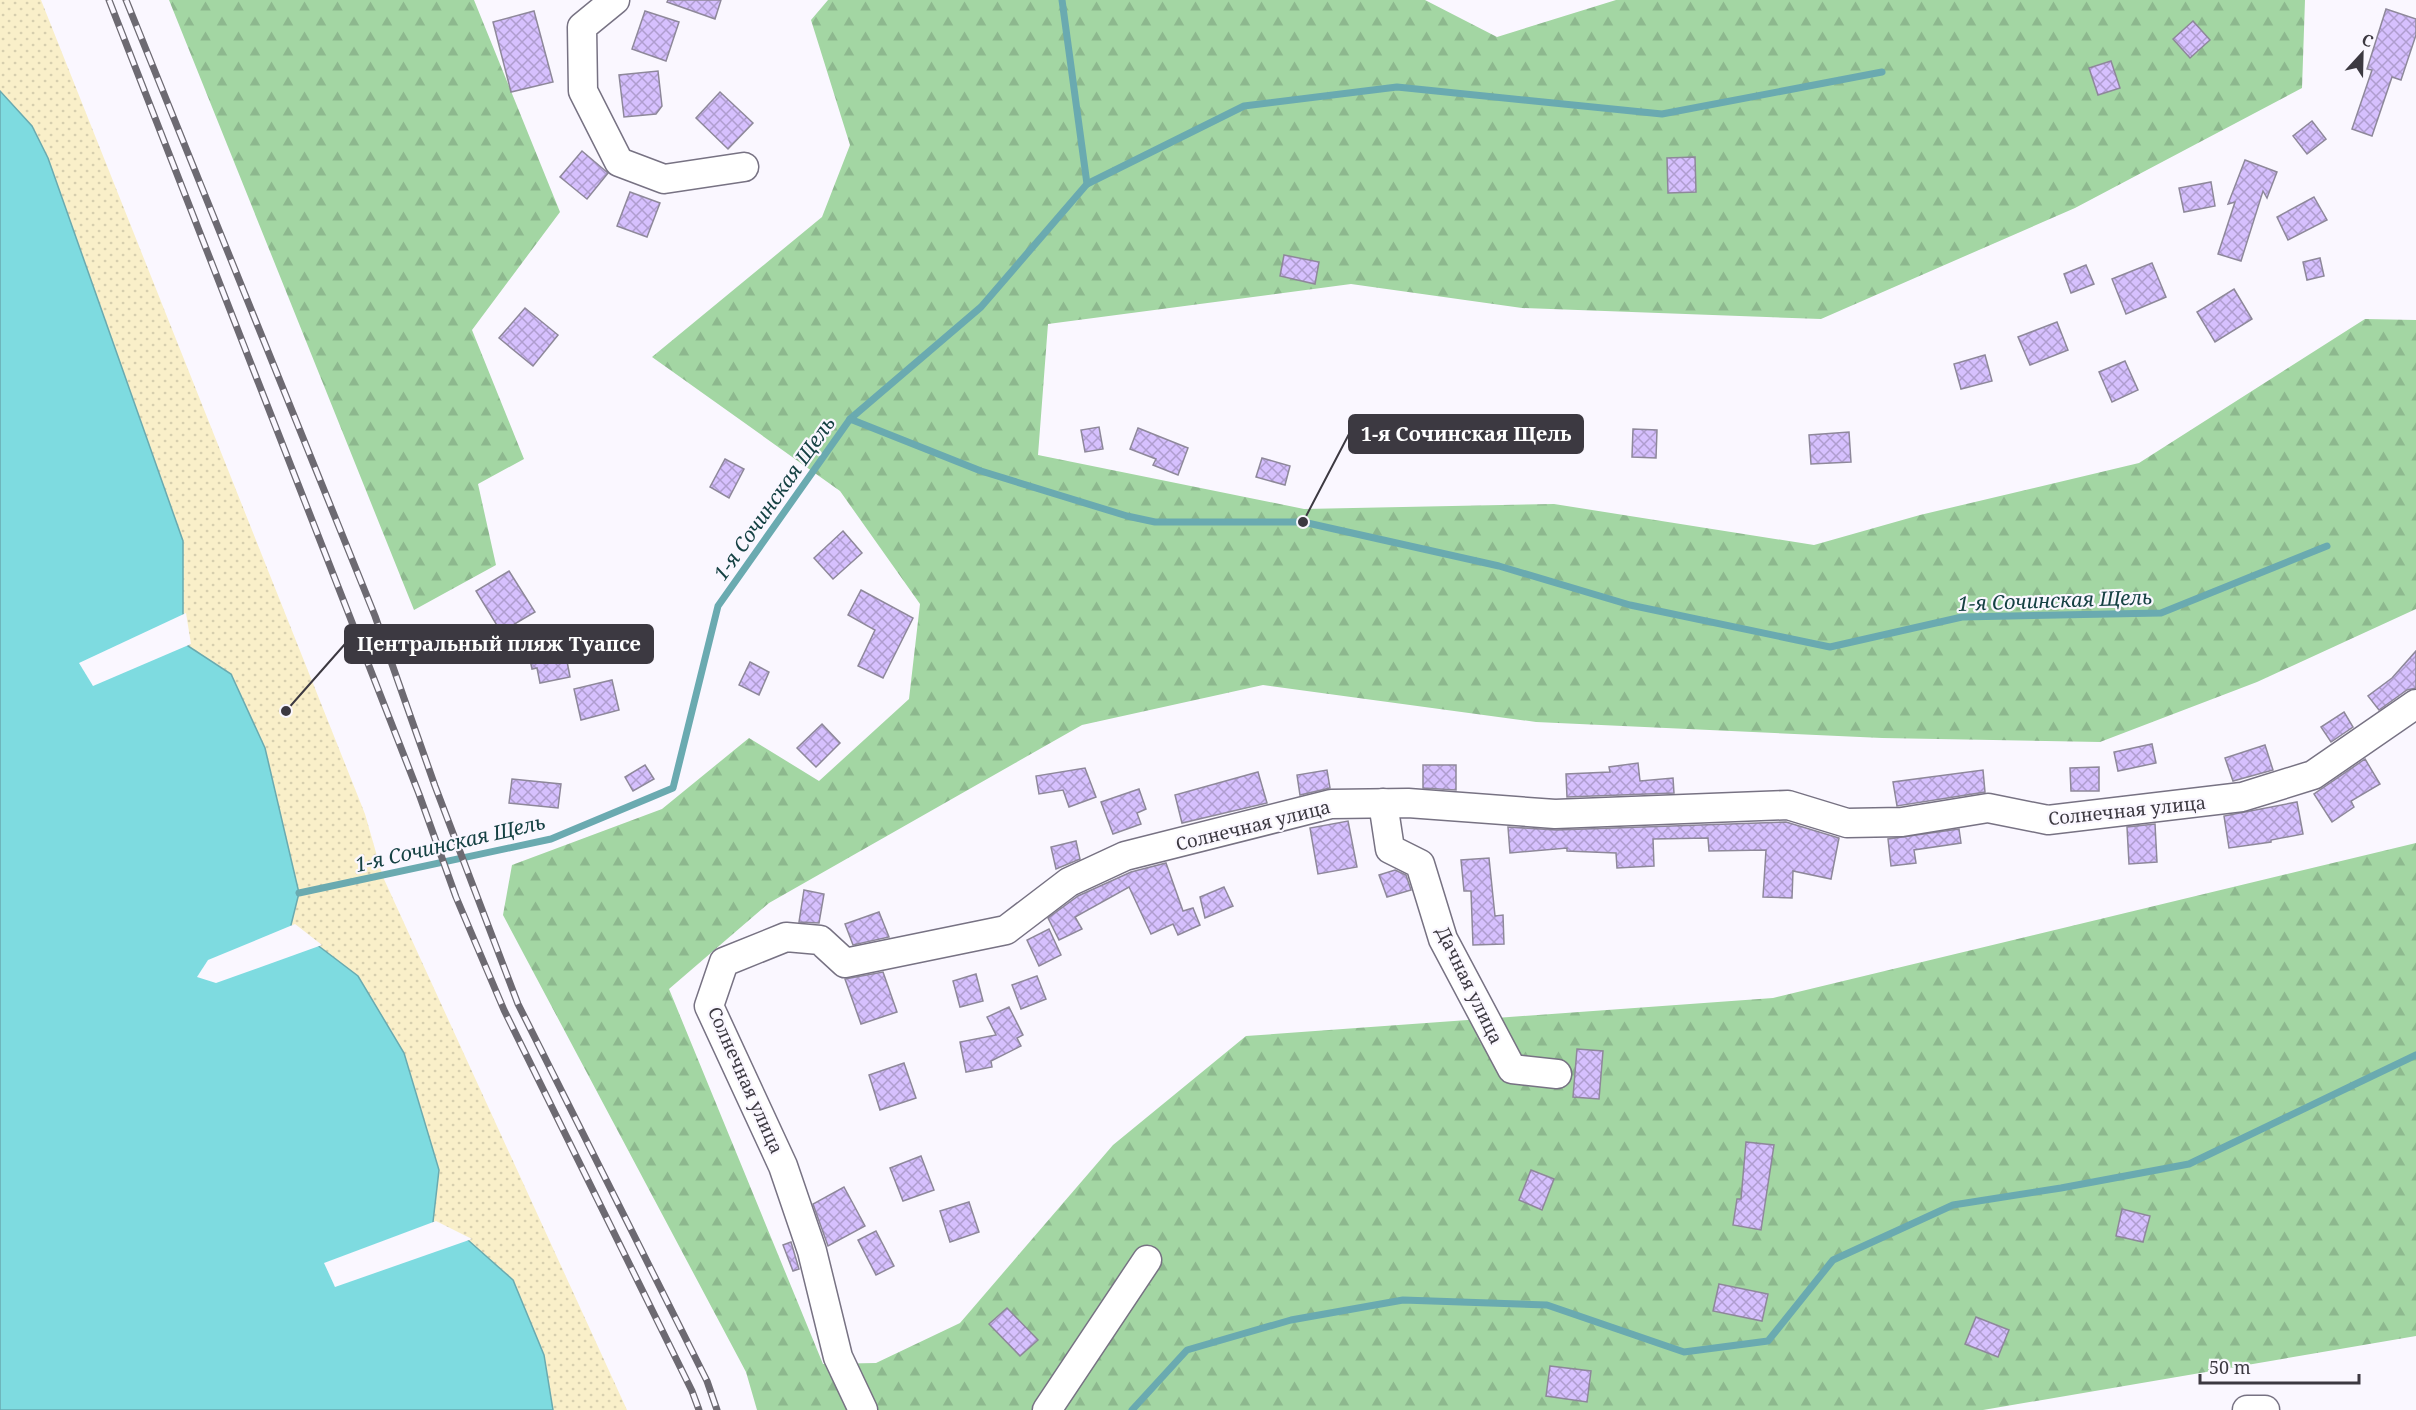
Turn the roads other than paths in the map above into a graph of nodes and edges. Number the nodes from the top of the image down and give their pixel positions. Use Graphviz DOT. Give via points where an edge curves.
graph roads {
  1 [pos="615,0"];
  2 [pos="744,167"];
  3 [pos="2416,704"];
  4 [pos="1383,803"];
  5 [pos="1557,1074"];
  6 [pos="1147,1260"];
  7 [pos="863,1410"];
  8 [pos="1047,1410"];
  9 [pos="2247,1410"];
  10 [pos="2265,1410"];
  1 -- 2 [label="street" via="582,27 583,91 619,162 664,179"];
  3 -- 4 [label="street, Солнечная улица" via="2313,775 2230,799 2048,820 1988,808 1902,822 1847,823 1788,805 1555,814"];
  4 -- 5 [label="street, Дачная улица" via="1390,849 1420,864 1443,939 1512,1069"];
  4 -- 7 [label="street, Солнечная улица" via="1331,804 1125,856 1069,882 1006,930 845,963 820,940 786,937 724,962 709,1006 783,1166 812,1251 838,1356"];
  6 -- 8 [label="street"];
  9 -- 10 [label="street"];
}
